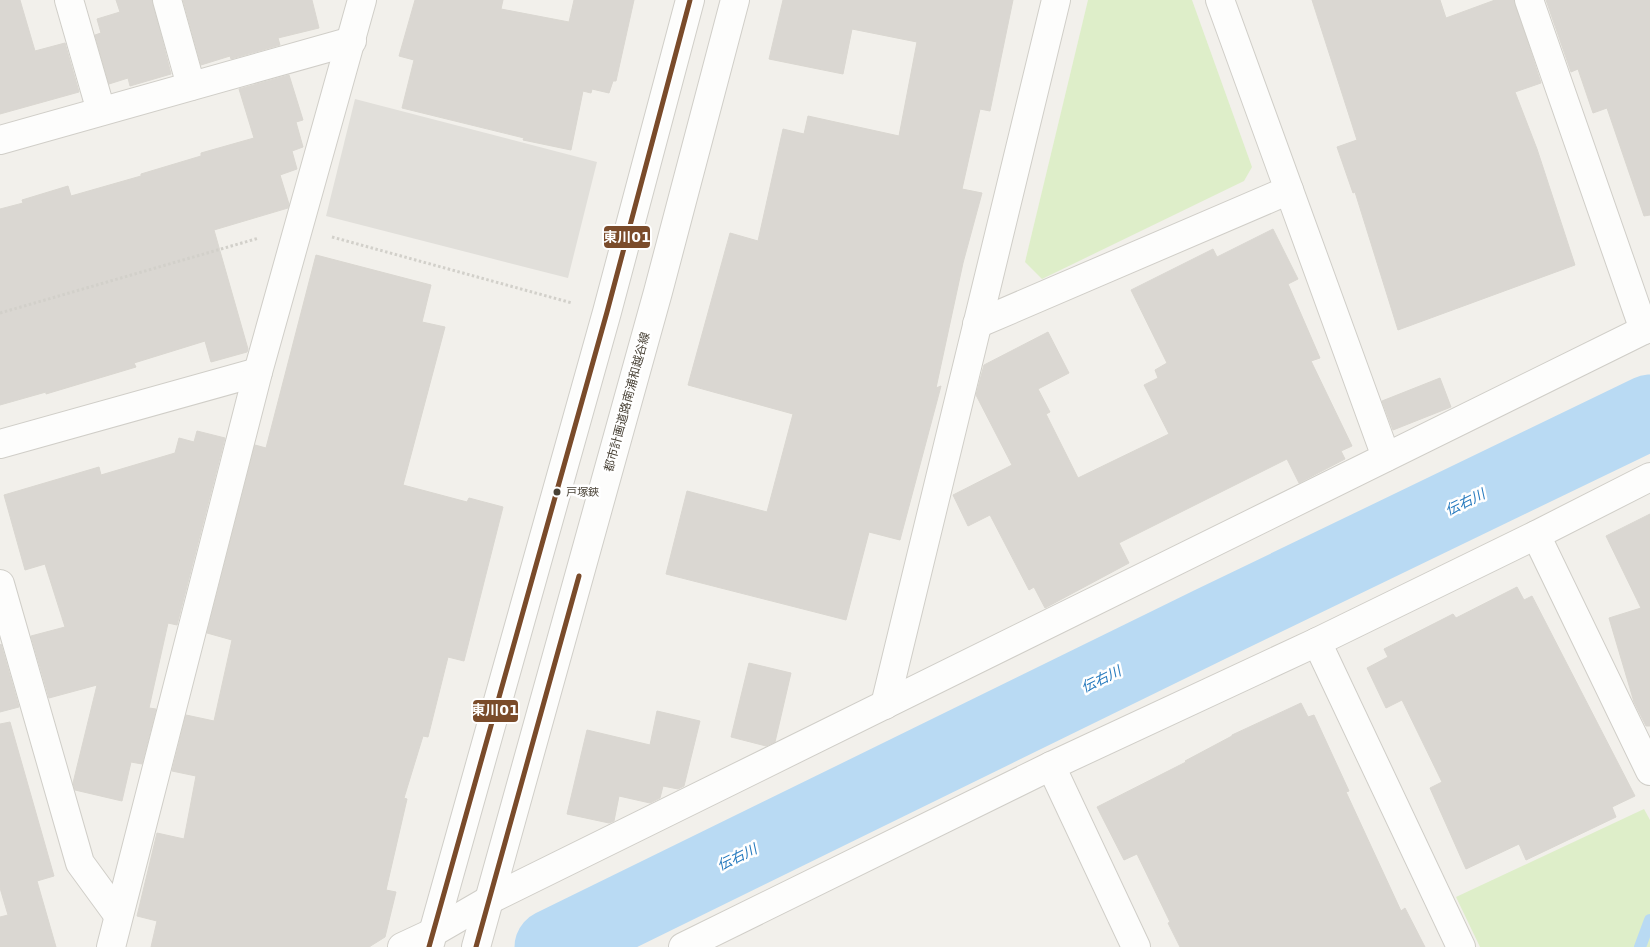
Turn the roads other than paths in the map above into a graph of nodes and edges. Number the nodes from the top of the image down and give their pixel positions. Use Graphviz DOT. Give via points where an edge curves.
graph roads {
  1 [pos="69,0"];
  2 [pos="167,0"];
  3 [pos="362,0"];
  4 [pos="690,0"];
  5 [pos="735,0"];
  6 [pos="1056,0"];
  7 [pos="1220,0"];
  8 [pos="1529,0"];
  9 [pos="352,41"];
  10 [pos="191,86"];
  11 [pos="101,110"];
  12 [pos="0,140"];
  13 [pos="1289,190"];
  14 [pos="977,324"];
  15 [pos="1647,328"];
  16 [pos="258,372"];
  17 [pos="0,444"];
  18 [pos="1386,457"];
  19 [pos="1650,477"];
  20 [pos="1536,535"];
  21 [pos="0,584"];
  22 [pos="1317,642"];
  23 [pos="885,705"];
  24 [pos="1051,766"];
  25 [pos="1650,771"];
  26 [pos="489,900"];
  27 [pos="118,915"];
  28 [pos="430,940"];
  29 [pos="477,942"];
  30 [pos="111,947"];
  31 [pos="402,947"];
  32 [pos="682,947"];
  33 [pos="1136,947"];
  34 [pos="1461,947"];
  1 -- 11 [label="street"];
  2 -- 10 [label="street"];
  3 -- 9 [label="street"];
  4 -- 28 [label="street" via="607,312"];
  5 -- 26 [label="street, 都市計画道路南浦和越谷線" via="658,292"];
  6 -- 14 [label="street"];
  7 -- 13 [label="street"];
  8 -- 15 [label="street"];
  9 -- 10 [label="street"];
  9 -- 16 [label="street"];
  10 -- 11 [label="street"];
  11 -- 12 [label="street"];
  13 -- 14 [label="street"];
  13 -- 18 [label="street"];
  14 -- 23 [label="street"];
  15 -- 18 [label="street"];
  16 -- 17 [label="street"];
  16 -- 27 [label="street"];
  18 -- 23 [label="street"];
  19 -- 20 [label="street"];
  20 -- 22 [label="street"];
  20 -- 25 [label="street"];
  21 -- 27 [label="street" via="80,863"];
  22 -- 24 [label="street"];
  22 -- 34 [label="street"];
  23 -- 26 [label="street"];
  24 -- 32 [label="street"];
  24 -- 33 [label="street"];
  26 -- 28 [label="street"];
  26 -- 29 [label="street, 都市計画道路南浦和越谷線"];
  27 -- 30 [label="street"];
  28 -- 31 [label="street"];
}
